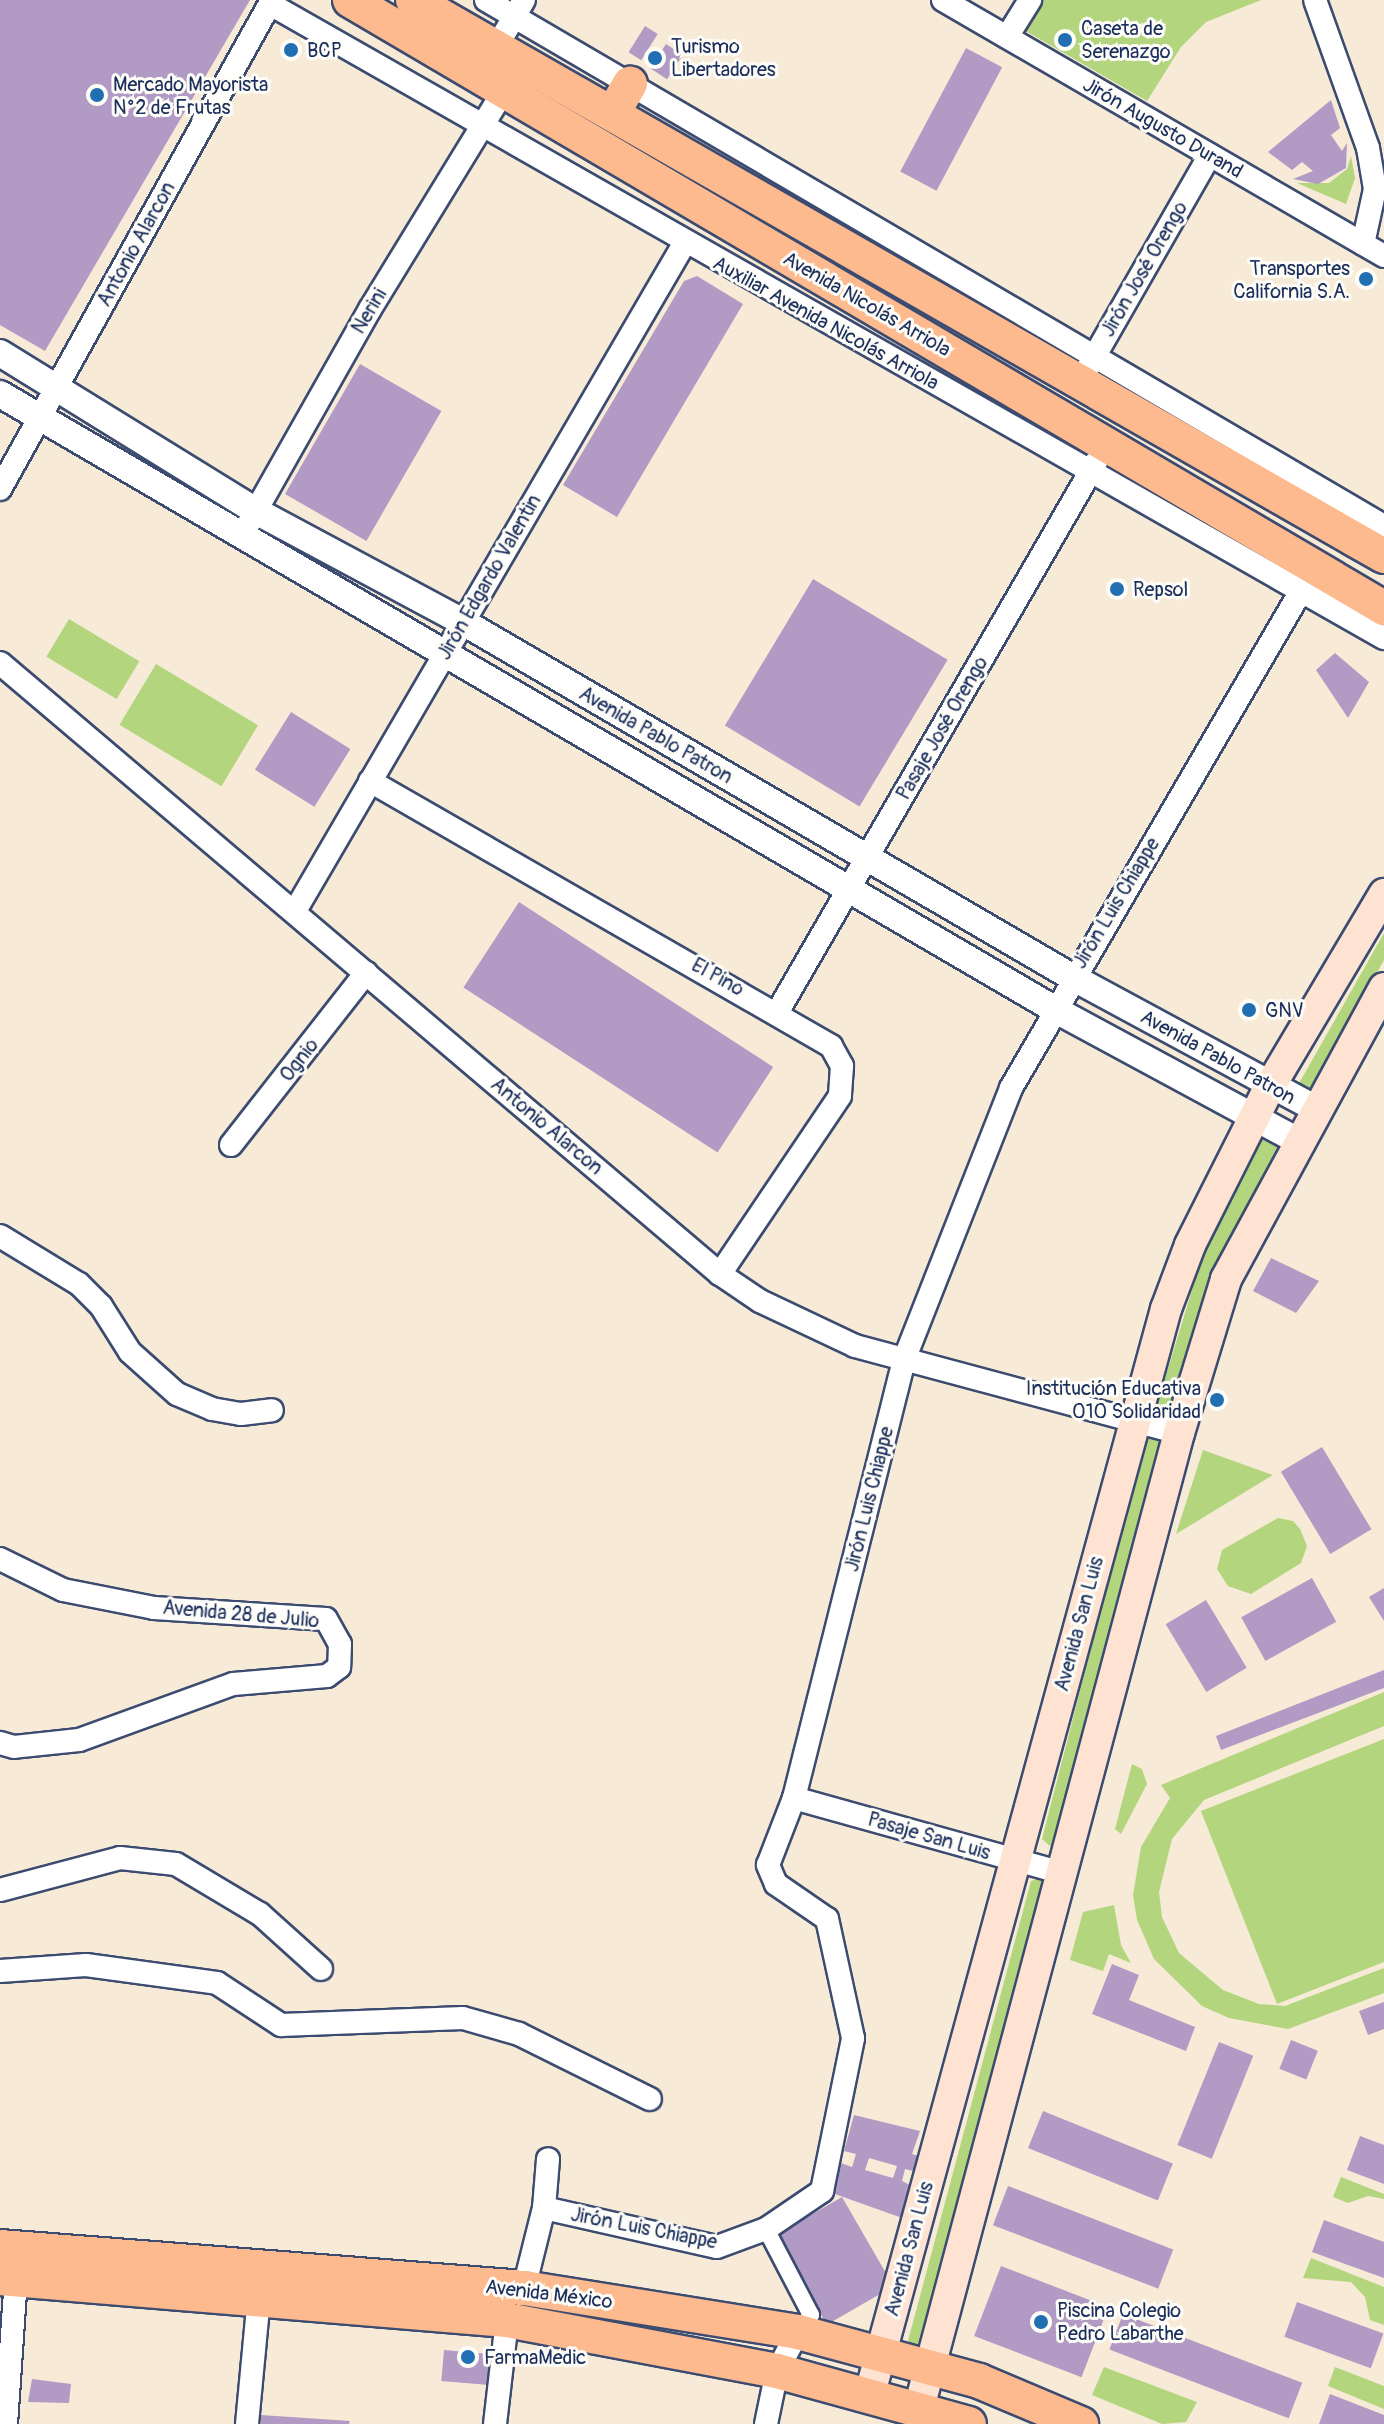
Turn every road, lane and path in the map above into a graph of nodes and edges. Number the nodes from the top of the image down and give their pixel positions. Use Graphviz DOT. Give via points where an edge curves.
graph roads {
  1 [pos="350,0"];
  2 [pos="413,0"];
  3 [pos="486,0"];
  4 [pos="943,0"];
  5 [pos="1030,0"];
  6 [pos="1315,0"];
  7 [pos="271,2"];
  8 [pos="520,8"];
  9 [pos="1007,37"];
  10 [pos="497,46"];
  11 [pos="504,90"];
  12 [pos="622,98"];
  13 [pos="481,128"];
  14 [pos="1210,155"];
  15 [pos="684,244"];
  16 [pos="1363,244"];
  17 [pos="1384,256"];
  18 [pos="0,353"];
  19 [pos="1087,369"];
  20 [pos="56,386"];
  21 [pos="0,394"];
  22 [pos="40,418"];
  23 [pos="1214,442"];
  24 [pos="1107,444"];
  25 [pos="1090,474"];
  26 [pos="0,489"];
  27 [pos="254,510"];
  28 [pos="1384,526"];
  29 [pos="243,537"];
  30 [pos="1384,556"];
  31 [pos="1307,580"];
  32 [pos="1384,608"];
  33 [pos="463,622"];
  34 [pos="1384,638"];
  35 [pos="445,653"];
  36 [pos="0,663"];
  37 [pos="370,781"];
  38 [pos="783,809"];
  39 [pos="761,835"];
  40 [pos="867,857"];
  41 [pos="850,886"];
  42 [pos="1384,894"];
  43 [pos="295,911"];
  44 [pos="366,973"];
  45 [pos="1072,977"];
  46 [pos="1384,988"];
  47 [pos="1054,1009"];
  48 [pos="778,1011"];
  49 [pos="1269,1088"];
  50 [pos="1316,1109"];
  51 [pos="1254,1119"];
  52 [pos="1298,1141"];
  53 [pos="231,1145"];
  54 [pos="0,1236"];
  55 [pos="1183,1262"];
  56 [pos="720,1274"];
  57 [pos="1226,1279"];
  58 [pos="904,1360"];
  59 [pos="272,1410"];
  60 [pos="1133,1422"];
  61 [pos="1179,1433"];
  62 [pos="0,1559"];
  63 [pos="0,1743"];
  64 [pos="794,1798"];
  65 [pos="1019,1861"];
  66 [pos="1063,1873"];
  67 [pos="0,1890"];
  68 [pos="321,1969"];
  69 [pos="0,1971"];
  70 [pos="650,2099"];
  71 [pos="548,2159"];
  72 [pos="932,2164"];
  73 [pos="981,2180"];
  74 [pos="544,2208"];
  75 [pos="766,2229"];
  76 [pos="0,2247"];
  77 [pos="8,2279"];
  78 [pos="524,2288"];
  79 [pos="259,2298"];
  80 [pos="507,2320"];
  81 [pos="798,2332"];
  82 [pos="881,2352"];
  83 [pos="930,2366"];
  84 [pos="777,2371"];
  85 [pos="870,2393"];
  86 [pos="919,2408"];
  87 [pos="6,2424"];
  88 [pos="247,2424"];
  89 [pos="495,2424"];
  90 [pos="766,2424"];
  91 [pos="969,2424"];
  92 [pos="1081,2424"];
  1 -- 11 [label="main road, Avenida Nicolás Arriola"];
  2 -- 10 [label="main road, Avenida Nicolás Arriola"];
  3 -- 8 [label="street"];
  4 -- 9 [label="street, Jirón Augusto Durand"];
  5 -- 9 [label="street"];
  6 -- 16 [label="street" via="1368,148 1375,189"];
  7 -- 13 [label="street, Auxiliar Avenida Nicolás Arriola"];
  7 -- 20 [label="street, Antonio Alarcon"];
  8 -- 10 [label="street"];
  8 -- 12 [label="street"];
  9 -- 14 [label="street, Jirón Augusto Durand"];
  10 -- 12 [label="main road, Avenida Nicolás Arriola"];
  11 -- 13 [label="street, Nerini"];
  11 -- 24 [label="main road, Avenida Nicolás Arriola"];
  12 -- 19 [label="main road, Avenida Nicolás Arriola"];
  13 -- 15 [label="street, Auxiliar Avenida Nicolás Arriola"];
  13 -- 27 [label="street, Nerini"];
  14 -- 16 [label="street, Jirón Augusto Durand"];
  14 -- 19 [label="street, Jirón José Orengo"];
  15 -- 25 [label="street, Auxiliar Avenida Nicolás Arriola"];
  15 -- 33 [label="street, Jirón Edgardo Valentin"];
  16 -- 17 [label="street, Jirón Augusto Durand"];
  18 -- 20 [label="street, Avenida Pablo Patron"];
  19 -- 23 [label="main road, Avenida Nicolás Arriola"];
  20 -- 22 [label="street, Antonio Alarcon"];
  20 -- 27 [label="street, Avenida Pablo Patron"];
  21 -- 22 [label="street, Avenida Pablo Patron"];
  22 -- 26 [label="street, Antonio Alarcon"];
  22 -- 29 [label="street, Avenida Pablo Patron"];
  23 -- 28 [label="street"];
  23 -- 30 [label="main road, Avenida Nicolás Arriola"];
  24 -- 25 [label="street, Pasaje José Orengo"];
  24 -- 31 [label="main road, Avenida Nicolás Arriola"];
  25 -- 31 [label="street, Auxiliar Avenida Nicolás Arriola"];
  25 -- 40 [label="street, Pasaje José Orengo"];
  27 -- 29 [label="street, Nerini"];
  27 -- 33 [label="street, Avenida Pablo Patron"];
  29 -- 35 [label="street, Avenida Pablo Patron"];
  31 -- 32 [label="main road, Avenida Nicolás Arriola"];
  31 -- 34 [label="street, Auxiliar Avenida Nicolás Arriola"];
  31 -- 45 [label="street, Jirón Luis Chiappe"];
  33 -- 35 [label="street, Jirón Edgardo Valentin"];
  33 -- 38 [label="street, Avenida Pablo Patron"];
  35 -- 37 [label="street, Jirón Edgardo Valentin"];
  35 -- 39 [label="street, Avenida Pablo Patron"];
  36 -- 43 [label="street, Antonio Alarcon"];
  37 -- 43 [label="street, Jirón Edgardo Valentin"];
  37 -- 48 [label="street, El Pino"];
  38 -- 39 [label="street"];
  38 -- 40 [label="street, Avenida Pablo Patron"];
  39 -- 41 [label="street, Avenida Pablo Patron"];
  40 -- 41 [label="street, Pasaje José Orengo"];
  40 -- 45 [label="street, Avenida Pablo Patron"];
  41 -- 47 [label="street, Avenida Pablo Patron"];
  41 -- 48 [label="street, Pasaje José Orengo"];
  42 -- 49 [label="main road, Avenida San Luis"];
  43 -- 44 [label="street, Antonio Alarcon"];
  44 -- 53 [label="street, Ognio"];
  44 -- 56 [label="street, Antonio Alarcon"];
  45 -- 47 [label="street, Jirón Luis Chiappe"];
  45 -- 49 [label="street, Avenida Pablo Patron"];
  46 -- 50 [label="main road"];
  47 -- 51 [label="street, Avenida Pablo Patron"];
  47 -- 58 [label="street, Jirón Luis Chiappe" via="1011,1088"];
  48 -- 56 [label="street, El Pino" via="831,1046 842,1066 840,1096"];
  49 -- 50 [label="street, Avenida Pablo Patron"];
  49 -- 51 [label="main road, Avenida San Luis"];
  50 -- 52 [label="main road"];
  51 -- 52 [label="street, Avenida Pablo Patron"];
  51 -- 55 [label="main road, Avenida San Luis"];
  52 -- 57 [label="main road"];
  54 -- 59 [label="street" via="79,1284 101,1306 130,1352 177,1394 241,1414"];
  55 -- 57 [label="main road"];
  55 -- 60 [label="main road, Avenida San Luis"];
  56 -- 58 [label="street, Antonio Alarcon" via="811,1328"];
  57 -- 61 [label="main road"];
  58 -- 60 [label="street, Antonio Alarcon"];
  58 -- 64 [label="street, Jirón Luis Chiappe"];
  60 -- 61 [label="street, Antonio Alarcon"];
  60 -- 65 [label="main road, Avenida San Luis"];
  61 -- 66 [label="main road"];
  62 -- 63 [label="street, Avenida 28 de Julio" via="63,1590 154,1608 326,1619 340,1644 339,1667 327,1676 233,1684 79,1740 14,1747"];
  64 -- 65 [label="street, Pasaje San Luis"];
  64 -- 75 [label="street, Jirón Luis Chiappe" via="769,1874 827,1919 853,2038 822,2191"];
  65 -- 66 [label="street, Pasaje San Luis"];
  65 -- 72 [label="main road, Avenida San Luis"];
  66 -- 73 [label="main road"];
  67 -- 68 [label="street" via="120,1858 176,1864 260,1914"];
  69 -- 70 [label="street" via="86,1965 217,1983 281,2025 335,2027 463,2018 519,2034"];
  71 -- 74 [label="street"];
  72 -- 73 [label="main road"];
  72 -- 82 [label="main road, Avenida San Luis"];
  73 -- 83 [label="main road"];
  74 -- 75 [label="street, Jirón Luis Chiappe" via="717,2247"];
  74 -- 78 [label="street"];
  75 -- 81 [label="street" via="811,2315"];
  76 -- 78 [label="main road, Avenida México"];
  77 -- 79 [label="main road, Avenida México"];
  77 -- 87 [label="street"];
  78 -- 81 [label="main road, Avenida México"];
  79 -- 80 [label="main road, Avenida México"];
  79 -- 88 [label="street"];
  80 -- 84 [label="main road, Avenida México"];
  80 -- 89 [label="street"];
  81 -- 82 [label="main road, Avenida México"];
  81 -- 84 [label="street"];
  82 -- 83 [label="main road, Avenida México"];
  82 -- 85 [label="main road, Avenida San Luis"];
  83 -- 86 [label="main road"];
  83 -- 92 [label="main road, Avenida México"];
  84 -- 85 [label="main road, Avenida México"];
  84 -- 90 [label="street"];
  85 -- 86 [label="main road, Avenida México"];
  86 -- 91 [label="main road, Avenida México"];
}
